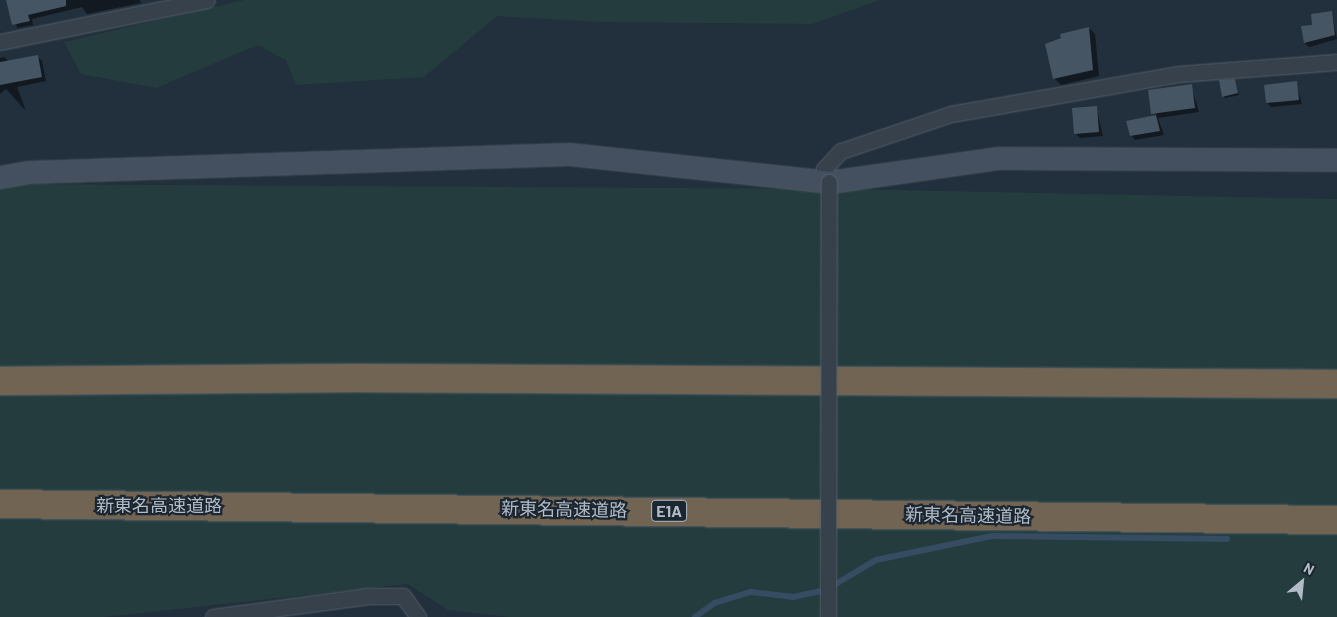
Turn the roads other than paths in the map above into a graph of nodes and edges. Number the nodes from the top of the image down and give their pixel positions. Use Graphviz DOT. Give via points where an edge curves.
graph roads {
  1 [pos="207,0"];
  2 [pos="0,42"];
  3 [pos="1337,62"];
  4 [pos="1337,160"];
  5 [pos="0,177"];
  6 [pos="829,182"];
  7 [pos="0,381"];
  8 [pos="1337,384"];
  9 [pos="0,504"];
  10 [pos="1337,520"];
  11 [pos="213,617"];
  12 [pos="418,617"];
  13 [pos="828,617"];
  1 -- 2 [label="street"];
  3 -- 6 [label="street" via="1178,74 951,114 841,152 824,170"];
  4 -- 6 [label="street" via="997,158"];
  5 -- 6 [label="street" via="29,172 569,154"];
  6 -- 13 [label="street, bridge"];
  7 -- 8 [label="highway" via="365,378"];
  9 -- 10 [label="highway, 新東名高速道路 / E1A"];
  11 -- 12 [label="street" via="369,596 404,596"];
}
